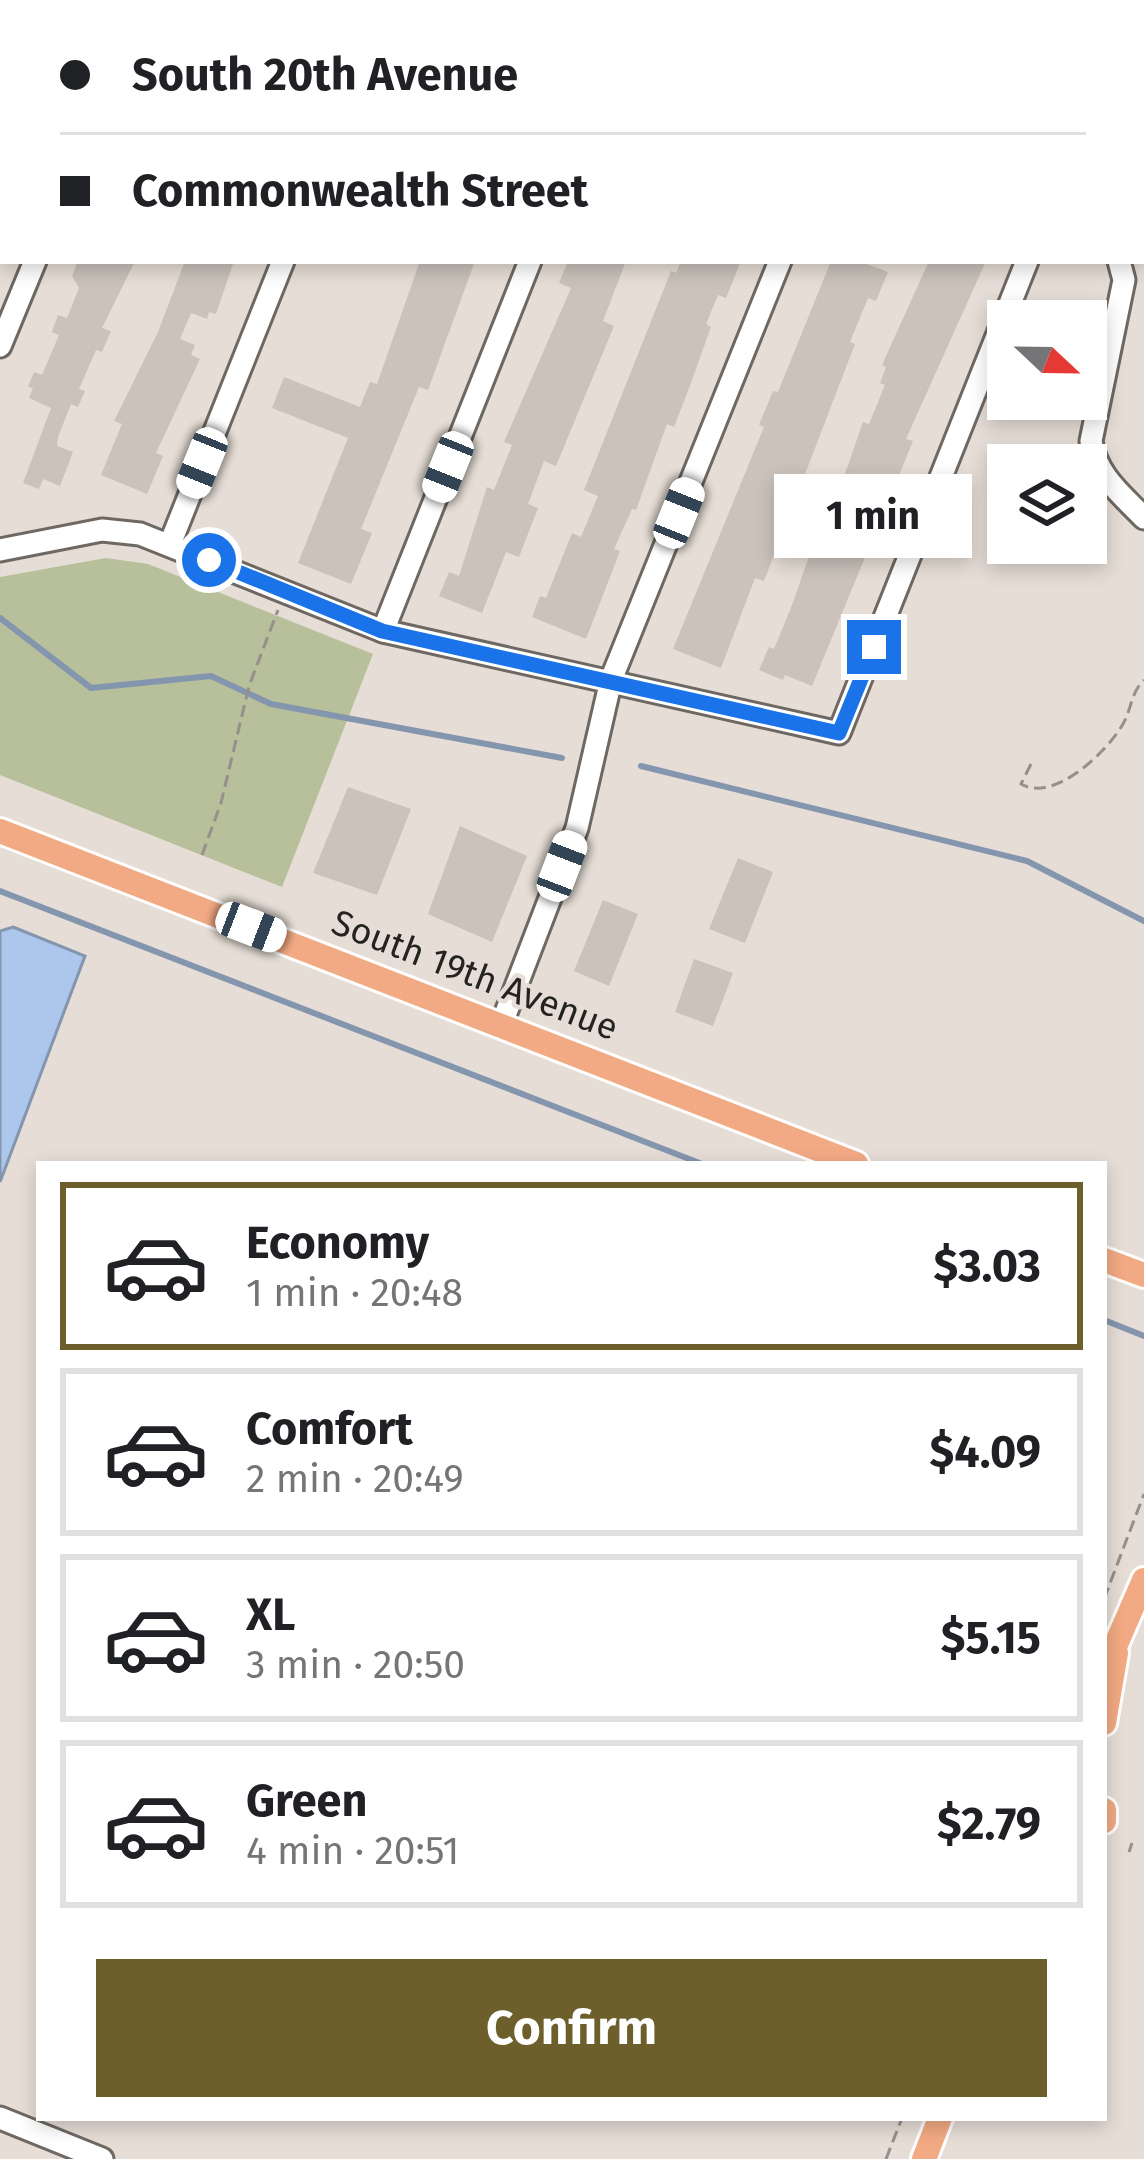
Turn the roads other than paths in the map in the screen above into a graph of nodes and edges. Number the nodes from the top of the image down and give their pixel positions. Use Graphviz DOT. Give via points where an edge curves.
graph roads {
  1 [pos="34,264"];
  2 [pos="282,264"];
  3 [pos="529,264"];
  4 [pos="779,264"];
  5 [pos="1026,264"];
  6 [pos="1120,264"];
  7 [pos="0,346"];
  8 [pos="1144,518"];
  9 [pos="170,544"];
  10 [pos="0,550"];
  11 [pos="382,631"];
  12 [pos="611,680"];
  13 [pos="0,831"];
  14 [pos="502,1023"];
  15 [pos="848,1161"];
  16 [pos="1107,1261"];
  17 [pos="1144,1275"];
  18 [pos="1144,1580"];
  19 [pos="1110,1662"];
  20 [pos="1107,1692"];
  21 [pos="0,2118"];
  22 [pos="939,2121"];
  23 [pos="102,2159"];
  24 [pos="924,2159"];
  1 -- 7 [label="street"];
  2 -- 9 [label="street"];
  3 -- 11 [label="street"];
  4 -- 12 [label="street"];
  5 -- 12 [label="street" via="839,733"];
  6 -- 8 [label="street" via="1124,280 1091,441 1094,461"];
  9 -- 10 [label="street" via="103,530"];
  9 -- 11 [label="street"];
  11 -- 12 [label="street"];
  12 -- 14 [label="street" via="577,828"];
  13 -- 14 [label="main road, South 19th Avenue"];
  14 -- 15 [label="main road, South 19th Avenue"];
  16 -- 17 [label="main road"];
  18 -- 19 [label="main road"];
  19 -- 20 [label="main road"];
  21 -- 23 [label="street"];
  22 -- 24 [label="main road"];
}
